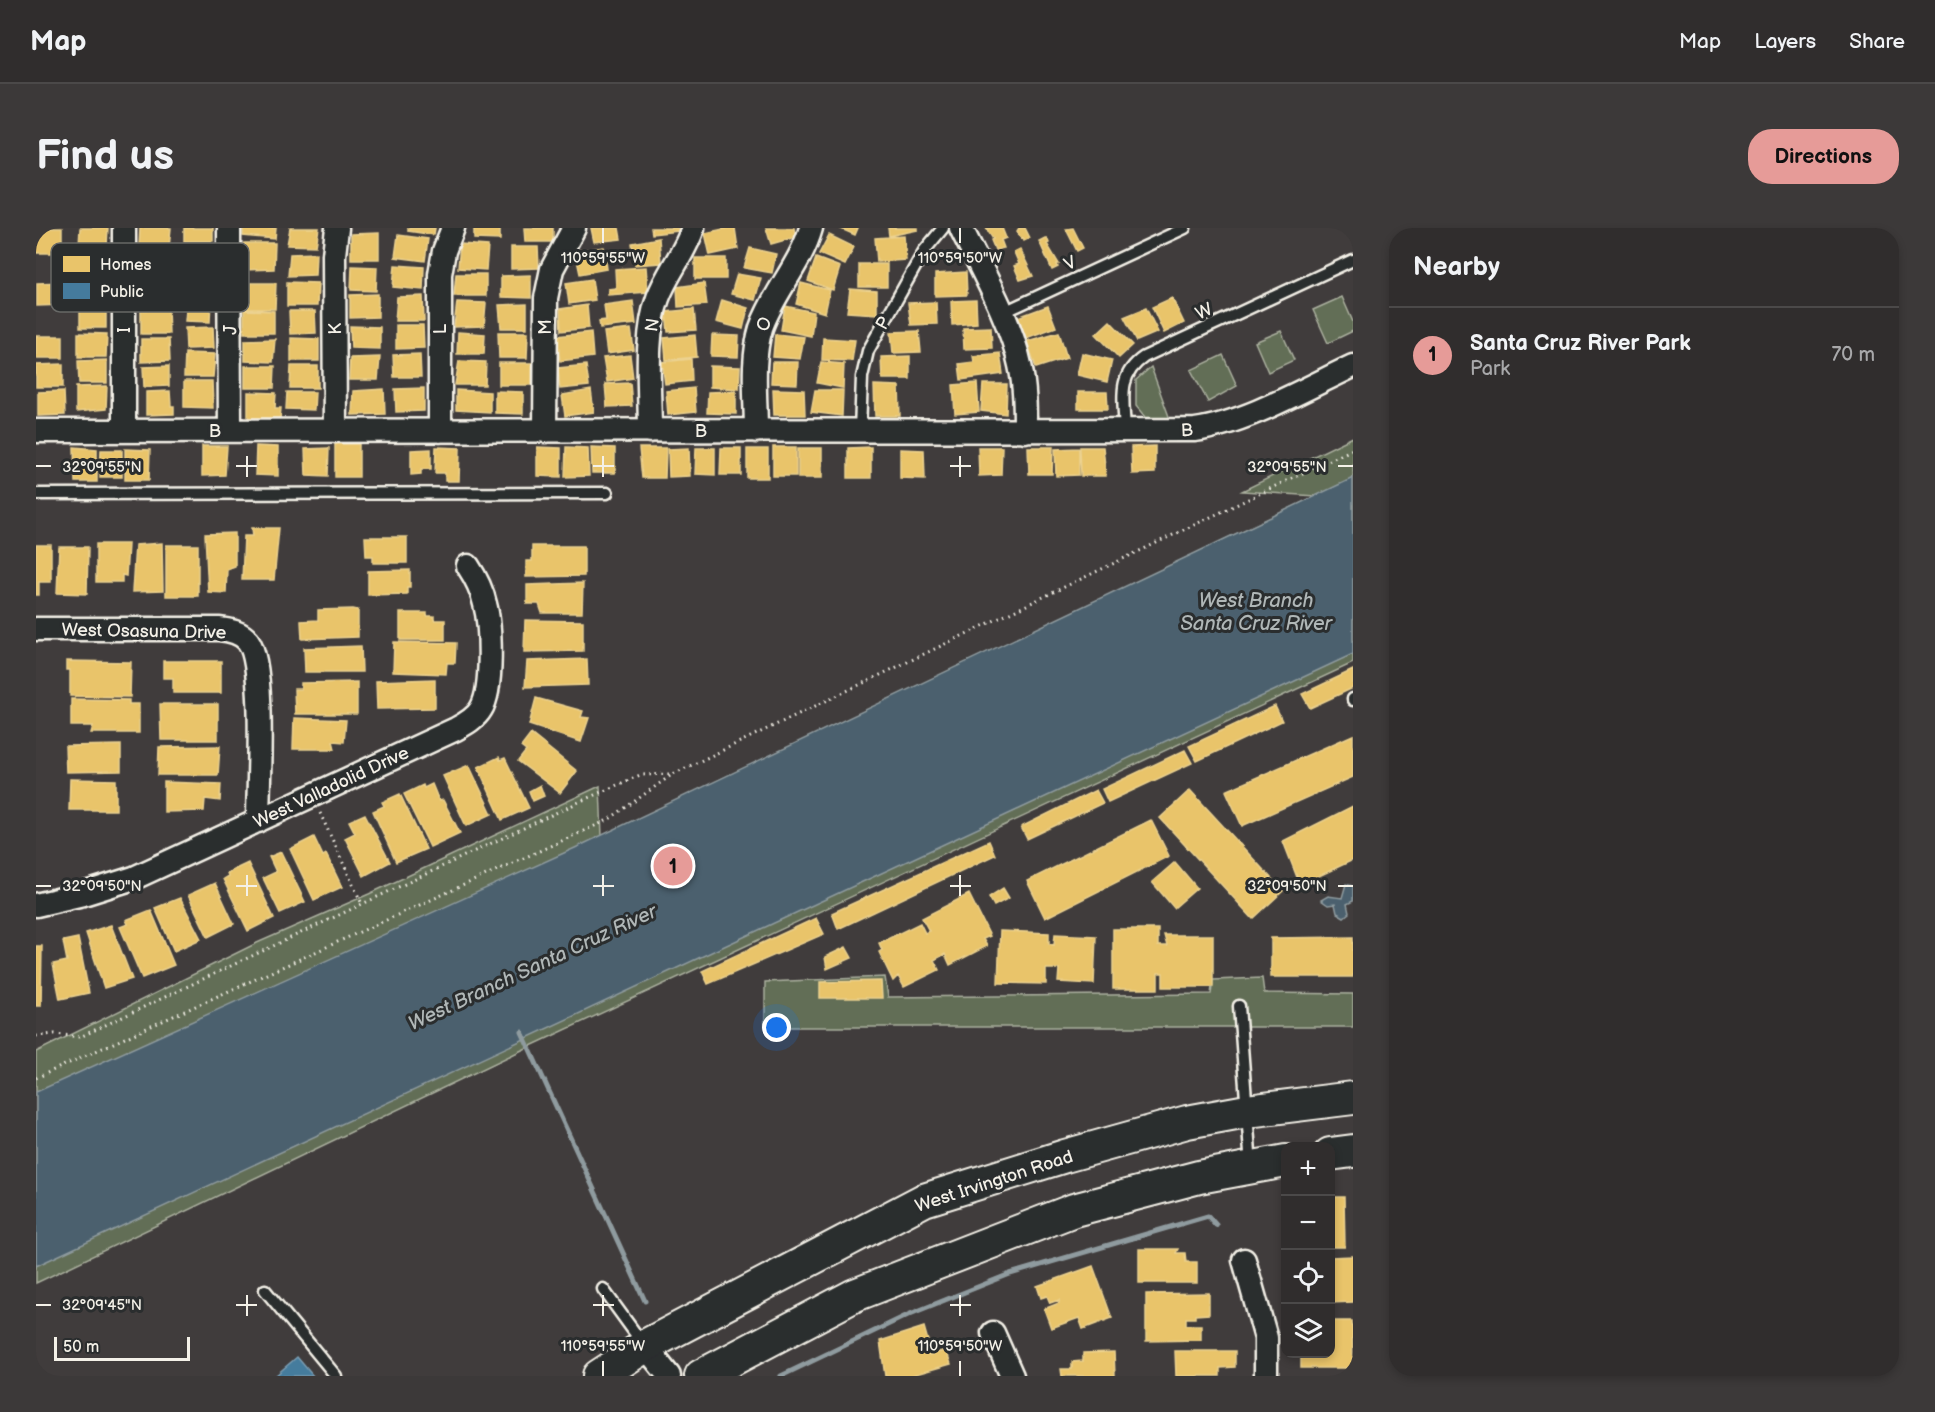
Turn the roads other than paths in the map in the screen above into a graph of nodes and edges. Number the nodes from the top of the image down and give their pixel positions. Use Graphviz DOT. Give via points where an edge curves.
graph roads {
  1 [pos="338,228"];
  2 [pos="453,228"];
  3 [pos="573,228"];
  4 [pos="693,228"];
  5 [pos="811,228"];
  6 [pos="943,228"];
  7 [pos="961,228"];
  8 [pos="1185,228"];
  9 [pos="1353,260"];
  10 [pos="124,312"];
  11 [pos="230,312"];
  12 [pos="1002,313"];
  13 [pos="1353,366"];
  14 [pos="860,430"];
  15 [pos="1026,430"];
  16 [pos="1125,430"];
  17 [pos="36,431"];
  18 [pos="124,431"];
  19 [pos="230,431"];
  20 [pos="335,431"];
  21 [pos="440,431"];
  22 [pos="545,431"];
  23 [pos="650,431"];
  24 [pos="756,431"];
  25 [pos="606,493"];
  26 [pos="36,494"];
  27 [pos="468,566"];
  28 [pos="36,629"];
  29 [pos="258,821"];
  30 [pos="36,905"];
  31 [pos="1239,1006"];
  32 [pos="1353,1098"];
  33 [pos="1247,1111"];
  34 [pos="1353,1151"];
  35 [pos="1335,1153"];
  36 [pos="1281,1162"];
  37 [pos="1251,1166"];
  38 [pos="1244,1260"];
  39 [pos="603,1288"];
  40 [pos="265,1290"];
  41 [pos="993,1333"];
  42 [pos="645,1346"];
  43 [pos="336,1376"];
  44 [pos="599,1376"];
  45 [pos="669,1376"];
  46 [pos="701,1376"];
  47 [pos="1012,1376"];
  48 [pos="1266,1376"];
  1 -- 20 [label="street, K" via="334,255"];
  2 -- 21 [label="street, L" via="440,274"];
  3 -- 22 [label="street, M" via="552,269 547,290"];
  4 -- 23 [label="street, N" via="652,315"];
  5 -- 24 [label="street, O" via="761,328 756,363"];
  6 -- 14 [label="lane, P" via="924,251 868,351 862,377"];
  7 -- 12 [label="street"];
  8 -- 12 [label="lane, V"];
  9 -- 16 [label="lane, W" via="1136,362 1125,377"];
  10 -- 18 [label="street, I"];
  11 -- 19 [label="street, J"];
  12 -- 15 [label="street" via="1021,369"];
  13 -- 16 [label="street, B" via="1225,424 1195,430"];
  14 -- 15 [label="street, B"];
  14 -- 24 [label="street, B"];
  15 -- 16 [label="street, B"];
  17 -- 18 [label="street, B"];
  18 -- 19 [label="street, B"];
  19 -- 20 [label="street, B"];
  20 -- 21 [label="street, B"];
  21 -- 22 [label="street, B"];
  22 -- 23 [label="street, B"];
  23 -- 24 [label="street, B"];
  25 -- 26 [label="lane"];
  27 -- 29 [label="street, West Valladolid Drive" via="482,592 489,624 487,713"];
  28 -- 29 [label="street, West Osasuna Drive" via="219,629 250,634 258,677"];
  29 -- 30 [label="street, West Valladolid Drive" via="134,878"];
  31 -- 33 [label="lane"];
  32 -- 33 [label="main road, West Irvington Road"];
  33 -- 37 [label="lane"];
  33 -- 42 [label="main road, West Irvington Road" via="1165,1128 924,1200"];
  34 -- 35 [label="main road"];
  36 -- 37 [label="main road"];
  37 -- 46 [label="main road" via="1074,1210 855,1295"];
  38 -- 48 [label="street" via="1266,1338"];
  39 -- 42 [label="lane"];
  40 -- 43 [label="lane"];
  41 -- 47 [label="street"];
  42 -- 44 [label="main road, West Irvington Road"];
  42 -- 45 [label="street"];
}
